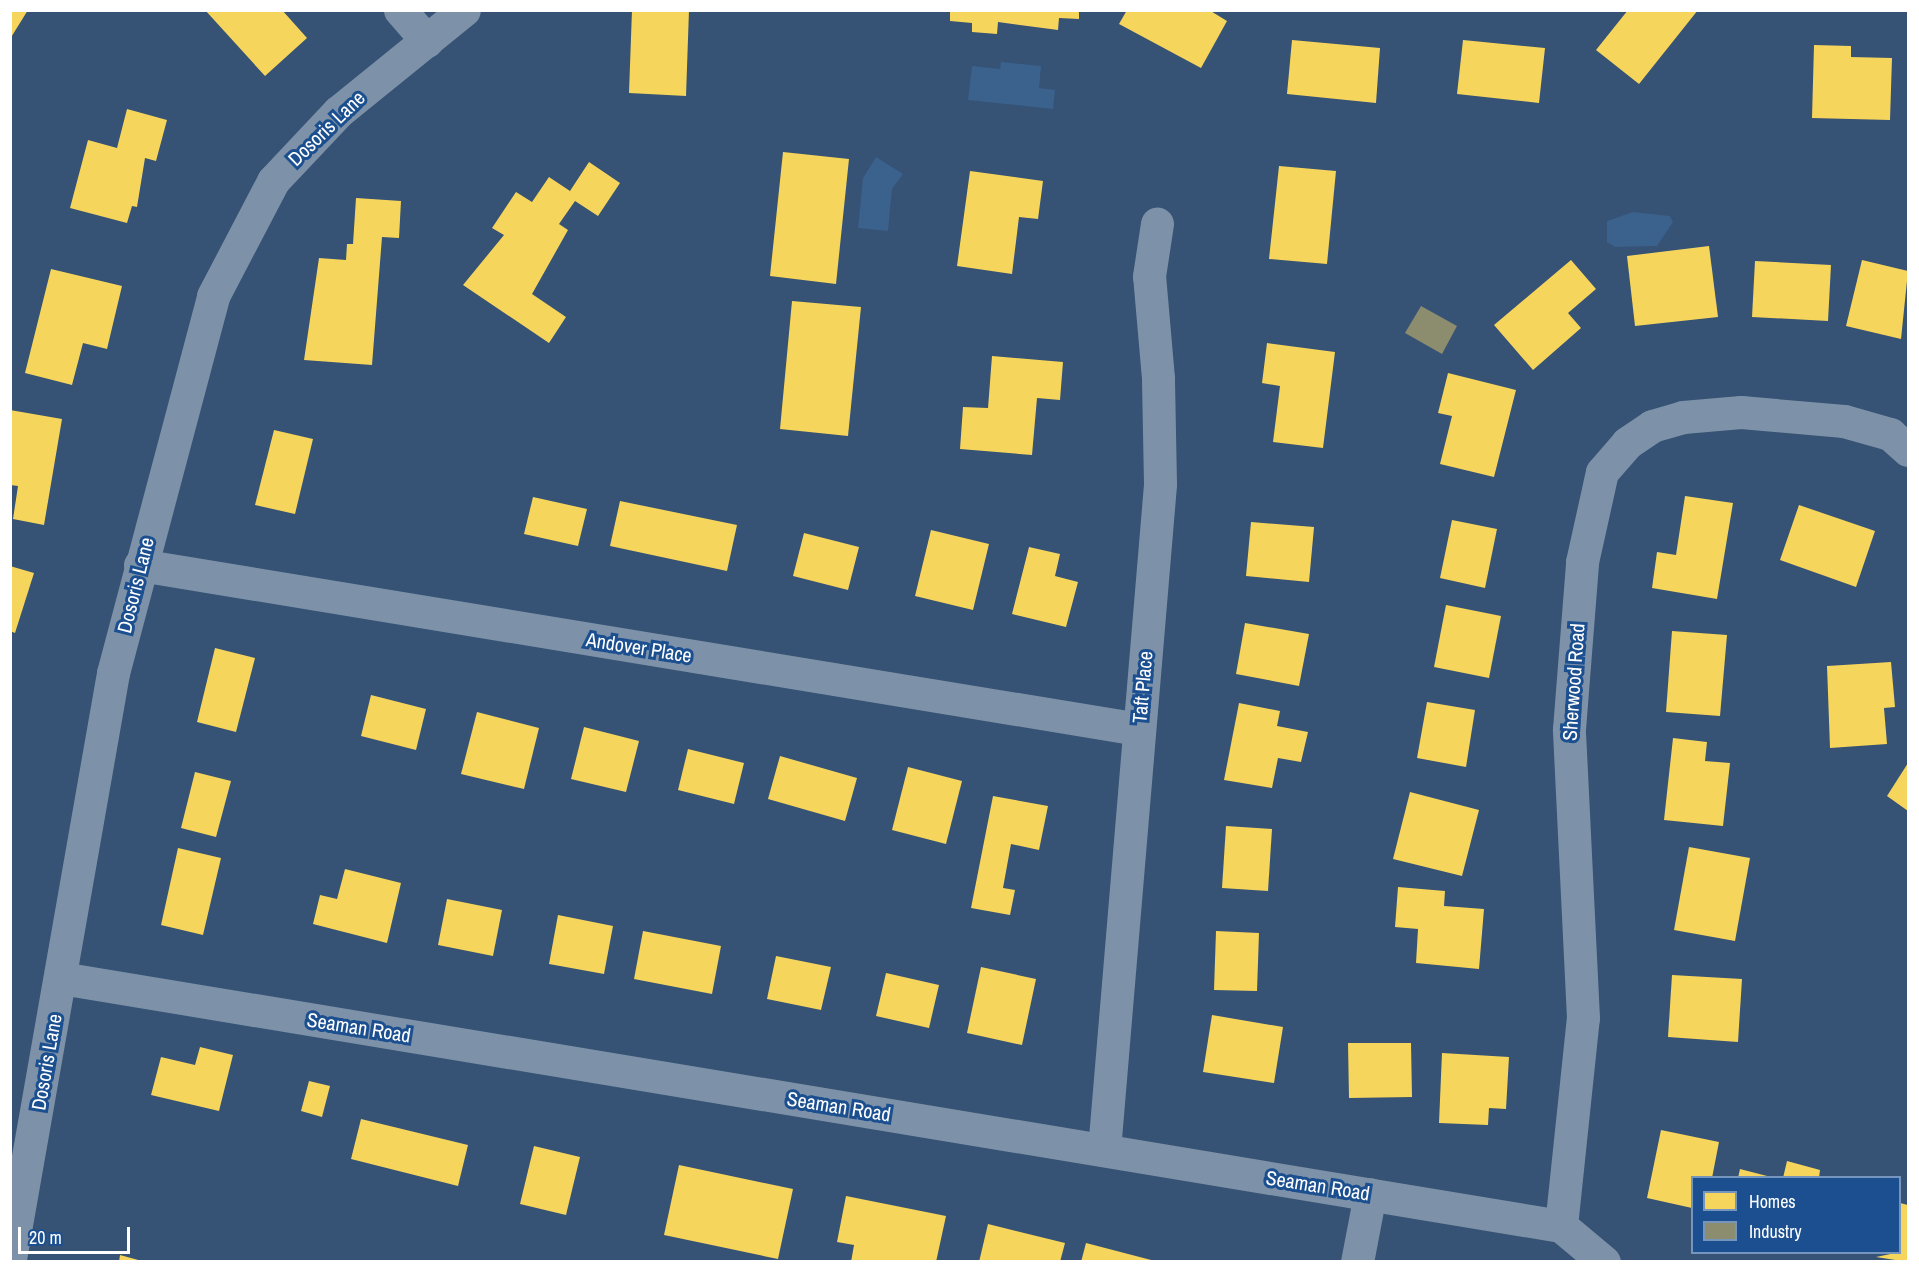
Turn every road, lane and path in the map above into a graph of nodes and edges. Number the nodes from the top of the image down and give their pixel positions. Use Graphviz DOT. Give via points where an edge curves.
graph roads {
  1 [pos="400,10"];
  2 [pos="464,10"];
  3 [pos="427,41"];
  4 [pos="1157,224"];
  5 [pos="1908,450"];
  6 [pos="140,564"];
  7 [pos="1138,729"];
  8 [pos="61,978"];
  9 [pos="1104,1150"];
  10 [pos="1370,1194"];
  11 [pos="1561,1226"];
  12 [pos="10,1259"];
  13 [pos="1357,1262"];
  14 [pos="1604,1262"];
  1 -- 3 [label="street"];
  2 -- 3 [label="street, Dosoris Lane"];
  3 -- 6 [label="street, Dosoris Lane" via="316,133 273,181 249,218 197,348"];
  4 -- 7 [label="street, Taft Place" via="1149,276 1158,378 1160,484"];
  5 -- 11 [label="street, Sherwood Road" via="1890,434 1844,421 1741,412 1683,417 1652,426 1627,443 1602,472 1582,562 1569,729 1583,1018"];
  6 -- 7 [label="street, Andover Place"];
  6 -- 8 [label="street, Dosoris Lane" via="113,673"];
  7 -- 9 [label="street, Taft Place"];
  8 -- 9 [label="street, Seaman Road"];
  8 -- 12 [label="street, Dosoris Lane"];
  9 -- 10 [label="street, Seaman Road"];
  10 -- 11 [label="street, Seaman Road"];
  10 -- 13 [label="street"];
  11 -- 14 [label="street"];
}
